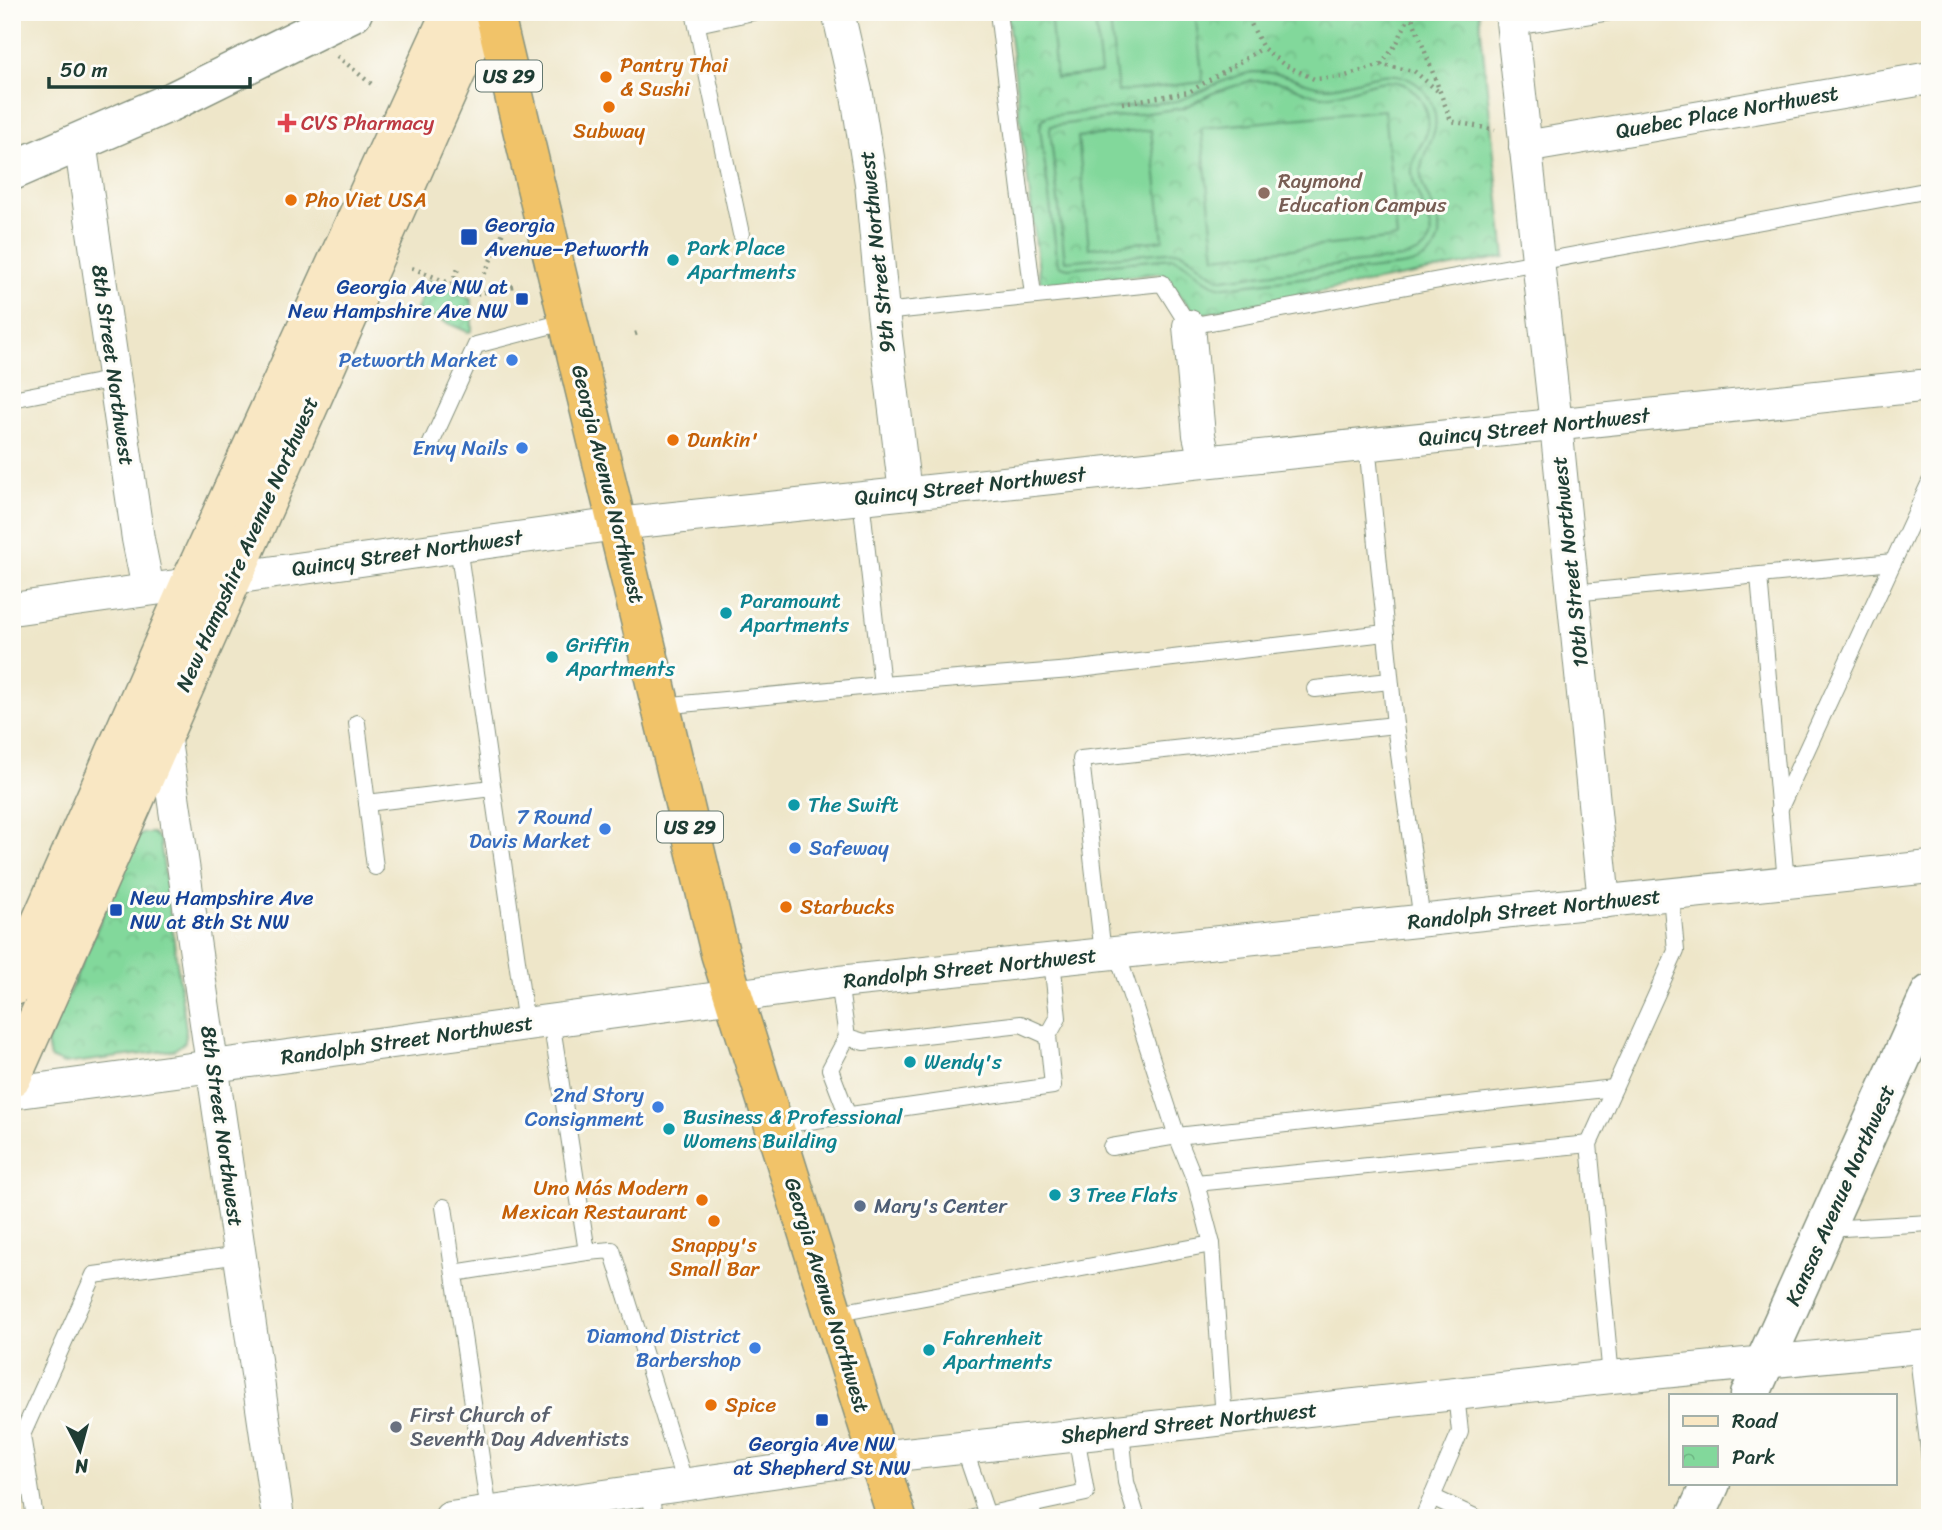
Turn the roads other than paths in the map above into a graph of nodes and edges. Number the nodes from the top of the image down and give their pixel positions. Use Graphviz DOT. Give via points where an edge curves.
graph roads {
  1 [pos="353,12"];
  2 [pos="451,12"];
  3 [pos="483,12"];
  4 [pos="494,12"];
  5 [pos="753,12"];
  6 [pos="838,12"];
  7 [pos="998,12"];
  8 [pos="1609,12"];
  9 [pos="696,18"];
  10 [pos="1512,20"];
  11 [pos="1930,78"];
  12 [pos="80,142"];
  13 [pos="1525,147"];
  14 [pos="12,171"];
  15 [pos="1930,190"];
  16 [pos="741,234"];
  17 [pos="1538,263"];
  18 [pos="1033,295"];
  19 [pos="883,312"];
  20 [pos="568,321"];
  21 [pos="1189,326"];
  22 [pos="116,379"];
  23 [pos="1930,385"];
  24 [pos="12,399"];
  25 [pos="1556,425"];
  26 [pos="1367,444"];
  27 [pos="428,450"];
  28 [pos="1205,461"];
  29 [pos="1930,482"];
  30 [pos="905,493"];
  31 [pos="861,498"];
  32 [pos="617,524"];
  33 [pos="458,546"];
  34 [pos="1893,562"];
  35 [pos="232,576"];
  36 [pos="1759,576"];
  37 [pos="190,583"];
  38 [pos="148,589"];
  39 [pos="1573,593"];
  40 [pos="12,609"];
  41 [pos="1385,633"];
  42 [pos="1390,681"];
  43 [pos="882,685"];
  44 [pos="1315,689"];
  45 [pos="661,706"];
  46 [pos="357,723"];
  47 [pos="1395,725"];
  48 [pos="164,734"];
  49 [pos="492,788"];
  50 [pos="367,803"];
  51 [pos="1779,810"];
  52 [pos="375,867"];
  53 [pos="1930,867"];
  54 [pos="1786,882"];
  55 [pos="1671,895"];
  56 [pos="1604,902"];
  57 [pos="1422,921"];
  58 [pos="1110,953"];
  59 [pos="1052,960"];
  60 [pos="839,982"];
  61 [pos="12,988"];
  62 [pos="1930,994"];
  63 [pos="733,995"];
  64 [pos="539,1022"];
  65 [pos="1048,1036"];
  66 [pos="847,1037"];
  67 [pos="214,1066"];
  68 [pos="12,1077"];
  69 [pos="1614,1088"];
  70 [pos="12,1093"];
  71 [pos="848,1116"];
  72 [pos="774,1126"];
  73 [pos="1177,1136"];
  74 [pos="1589,1144"];
  75 [pos="1111,1147"];
  76 [pos="1196,1183"];
  77 [pos="444,1207"];
  78 [pos="1930,1223"];
  79 [pos="1824,1230"];
  80 [pos="1212,1244"];
  81 [pos="587,1252"];
  82 [pos="240,1255"];
  83 [pos="454,1273"];
  84 [pos="833,1314"];
  85 [pos="1923,1346"];
  86 [pos="1611,1377"];
  87 [pos="1757,1379"];
  88 [pos="1457,1394"];
  89 [pos="1224,1419"];
  90 [pos="1121,1431"];
  91 [pos="1076,1435"];
  92 [pos="964,1448"];
  93 [pos="878,1457"];
  94 [pos="1930,1460"];
  95 [pos="685,1484"];
  96 [pos="1711,1484"];
  97 [pos="1432,1497"];
  98 [pos="652,1504"];
  99 [pos="1032,1511"];
  100 [pos="489,1513"];
  101 [pos="980,1516"];
  102 [pos="35,1518"];
  103 [pos="278,1518"];
  104 [pos="450,1518"];
  105 [pos="897,1518"];
  106 [pos="1137,1518"];
  107 [pos="1423,1518"];
  108 [pos="1476,1518"];
  109 [pos="1695,1518"];
  1 -- 12 [label="street"];
  2 -- 37 [label="main road, New Hampshire Avenue Northwest"];
  3 -- 35 [label="main road, New Hampshire Avenue Northwest"];
  4 -- 20 [label="highway, Georgia Avenue Northwest / US 29"];
  5 -- 9 [label="lane"];
  6 -- 19 [label="street, 9th Street Northwest" via="864,132"];
  7 -- 18 [label="lane"];
  8 -- 10 [label="lane"];
  9 -- 16 [label="lane"];
  10 -- 13 [label="street, 10th Street Northwest"];
  11 -- 13 [label="street, Quebec Place Northwest"];
  12 -- 14 [label="street"];
  12 -- 22 [label="street, 8th Street Northwest"];
  13 -- 17 [label="street, 10th Street Northwest"];
  15 -- 17 [label="lane"];
  17 -- 21 [label="lane"];
  17 -- 25 [label="street, 10th Street Northwest"];
  18 -- 19 [label="lane"];
  18 -- 21 [label="lane" via="1162,283"];
  19 -- 30 [label="street, 9th Street Northwest"];
  20 -- 27 [label="lane" via="476,345"];
  20 -- 32 [label="highway, Georgia Avenue Northwest / US 29"];
  21 -- 28 [label="street"];
  22 -- 24 [label="lane"];
  22 -- 38 [label="street, 8th Street Northwest"];
  23 -- 25 [label="street, Quincy Street Northwest"];
  25 -- 26 [label="street, Quincy Street Northwest"];
  25 -- 39 [label="street, 10th Street Northwest"];
  26 -- 28 [label="street, Quincy Street Northwest"];
  26 -- 41 [label="lane"];
  28 -- 30 [label="street, Quincy Street Northwest"];
  29 -- 34 [label="lane"];
  30 -- 31 [label="street, Quincy Street Northwest"];
  31 -- 32 [label="street, Quincy Street Northwest"];
  31 -- 43 [label="lane"];
  32 -- 33 [label="street, Quincy Street Northwest"];
  32 -- 45 [label="highway, Georgia Avenue Northwest / US 29"];
  33 -- 35 [label="street, Quincy Street Northwest"];
  33 -- 49 [label="lane"];
  34 -- 36 [label="lane"];
  34 -- 51 [label="lane"];
  35 -- 37 [label="street, Quincy Street Northwest"];
  35 -- 48 [label="main road, New Hampshire Avenue Northwest"];
  36 -- 39 [label="lane"];
  36 -- 51 [label="lane"];
  37 -- 38 [label="street, Quincy Street Northwest"];
  37 -- 61 [label="main road, New Hampshire Avenue Northwest"];
  38 -- 40 [label="street, Quincy Street Northwest"];
  39 -- 56 [label="street, 10th Street Northwest"];
  41 -- 42 [label="lane"];
  41 -- 43 [label="lane" via="1071,670"];
  42 -- 44 [label="lane"];
  42 -- 47 [label="lane"];
  43 -- 45 [label="lane"];
  45 -- 63 [label="highway, Georgia Avenue Northwest / US 29"];
  46 -- 50 [label="lane"];
  47 -- 57 [label="lane"];
  47 -- 58 [label="lane" via="1082,759"];
  48 -- 67 [label="street, 8th Street Northwest"];
  48 -- 68 [label="main road, New Hampshire Avenue Northwest"];
  49 -- 50 [label="lane"];
  49 -- 64 [label="lane"];
  50 -- 52 [label="lane"];
  51 -- 54 [label="lane"];
  53 -- 54 [label="street, Randolph Street Northwest"];
  54 -- 55 [label="street, Randolph Street Northwest"];
  55 -- 56 [label="street, Randolph Street Northwest"];
  55 -- 69 [label="lane" via="1676,951"];
  56 -- 57 [label="street, Randolph Street Northwest"];
  57 -- 58 [label="street, Randolph Street Northwest"];
  58 -- 59 [label="street, Randolph Street Northwest"];
  58 -- 73 [label="lane"];
  59 -- 60 [label="street, Randolph Street Northwest"];
  59 -- 65 [label="lane" via="1058,1018"];
  60 -- 63 [label="street, Randolph Street Northwest"];
  60 -- 66 [label="lane"];
  62 -- 79 [label="street, Kansas Avenue Northwest"];
  63 -- 64 [label="street, Randolph Street Northwest"];
  63 -- 72 [label="highway, Georgia Avenue Northwest / US 29"];
  64 -- 67 [label="street, Randolph Street Northwest"];
  64 -- 81 [label="lane"];
  65 -- 66 [label="lane" via="1021,1024 864,1042"];
  65 -- 71 [label="lane" via="1053,1086"];
  66 -- 71 [label="lane" via="830,1069"];
  67 -- 70 [label="street, Randolph Street Northwest"];
  67 -- 82 [label="street, 8th Street Northwest"];
  69 -- 73 [label="lane"];
  69 -- 74 [label="lane"];
  71 -- 72 [label="lane"];
  72 -- 84 [label="highway, Georgia Avenue Northwest / US 29"];
  73 -- 75 [label="lane"];
  73 -- 76 [label="lane"];
  74 -- 76 [label="lane"];
  74 -- 86 [label="lane"];
  76 -- 80 [label="lane"];
  77 -- 83 [label="lane"];
  78 -- 79 [label="lane"];
  79 -- 87 [label="street, Kansas Avenue Northwest"];
  80 -- 84 [label="lane"];
  80 -- 89 [label="lane"];
  81 -- 83 [label="lane"];
  81 -- 95 [label="lane" via="612,1250"];
  82 -- 102 [label="lane" via="94,1275 22,1435"];
  82 -- 103 [label="street, 8th Street Northwest"];
  83 -- 100 [label="lane"];
  84 -- 93 [label="highway, Georgia Avenue Northwest / US 29"];
  85 -- 87 [label="street, Shepherd Street Northwest"];
  85 -- 94 [label="lane"];
  86 -- 87 [label="street, Shepherd Street Northwest"];
  86 -- 88 [label="street, Shepherd Street Northwest"];
  88 -- 89 [label="street, Shepherd Street Northwest"];
  88 -- 97 [label="lane" via="1460,1432"];
  89 -- 90 [label="street, Shepherd Street Northwest"];
  90 -- 91 [label="street, Shepherd Street Northwest"];
  90 -- 106 [label="lane" via="1126,1482"];
  91 -- 92 [label="street, Shepherd Street Northwest"];
  91 -- 99 [label="lane" via="1086,1493"];
  92 -- 93 [label="street, Shepherd Street Northwest"];
  92 -- 101 [label="lane"];
  93 -- 95 [label="street, Shepherd Street Northwest"];
  93 -- 105 [label="highway, Georgia Avenue Northwest / US 29"];
  95 -- 98 [label="street, Shepherd Street Northwest"];
  96 -- 109 [label="street"];
  97 -- 107 [label="lane"];
  97 -- 108 [label="lane"];
  98 -- 100 [label="street, Shepherd Street Northwest"];
  99 -- 101 [label="lane"];
  100 -- 104 [label="street, Shepherd Street Northwest"];
}
